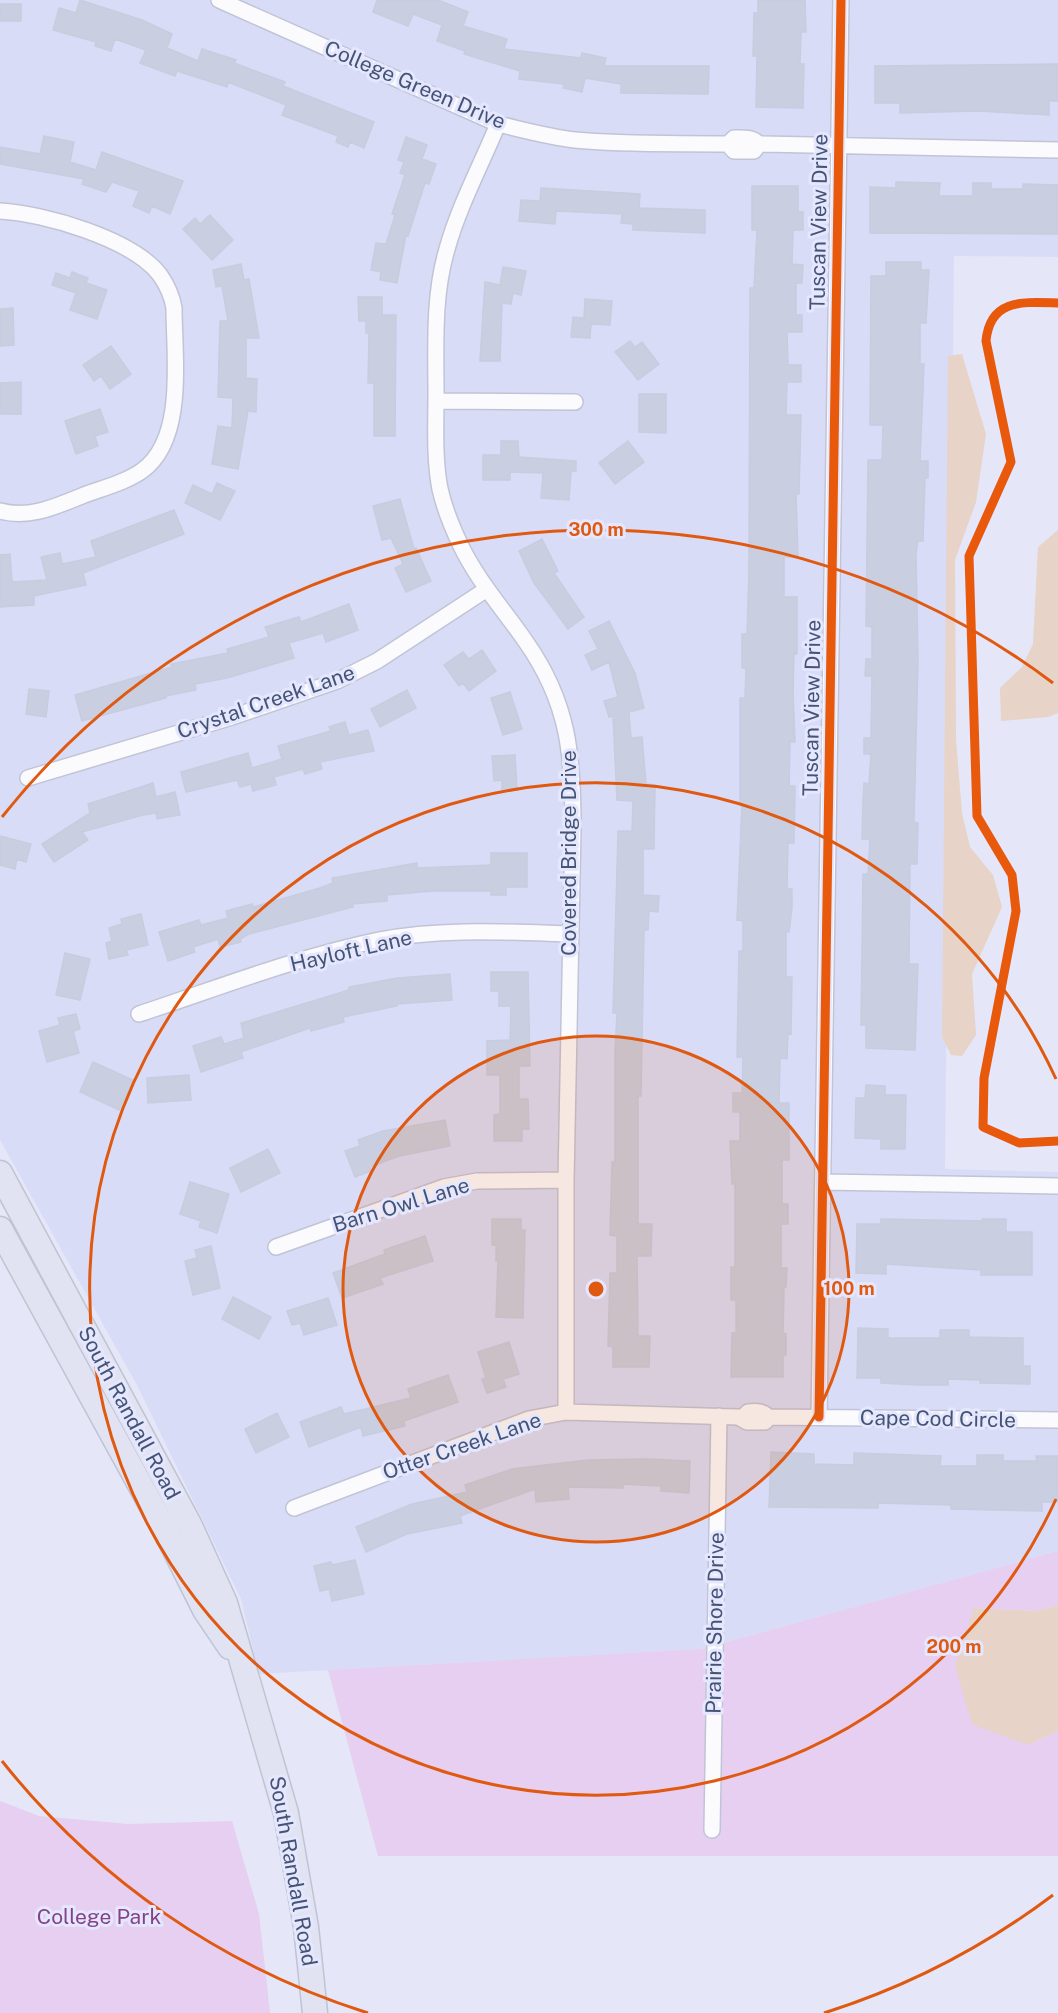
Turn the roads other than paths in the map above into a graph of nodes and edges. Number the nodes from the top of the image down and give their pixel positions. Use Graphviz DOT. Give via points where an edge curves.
graph roads {
  1 [pos="219,0"];
  2 [pos="841,0"];
  3 [pos="498,124"];
  4 [pos="838,146"];
  5 [pos="1058,150"];
  6 [pos="0,210"];
  7 [pos="436,401"];
  8 [pos="574,402"];
  9 [pos="0,511"];
  10 [pos="487,589"];
  11 [pos="28,778"];
  12 [pos="570,934"];
  13 [pos="139,1014"];
  14 [pos="0,1173"];
  15 [pos="566,1180"];
  16 [pos="823,1182"];
  17 [pos="1058,1186"];
  18 [pos="0,1229"];
  19 [pos="276,1246"];
  20 [pos="566,1412"];
  21 [pos="719,1416"];
  22 [pos="819,1417"];
  23 [pos="1058,1420"];
  24 [pos="294,1508"];
  25 [pos="240,1661"];
  26 [pos="712,1830"];
  27 [pos="315,2013"];
  1 -- 3 [label="street, College Green Drive"];
  2 -- 4 [label="street, Tuscan View Drive"];
  3 -- 4 [label="street, College Green Drive" via="575,140 728,144 744,152 754,151 759,144"];
  3 -- 7 [label="street, Covered Bridge Drive" via="446,250 436,323"];
  4 -- 5 [label="street, College Green Drive"];
  4 -- 16 [label="street, Tuscan View Drive"];
  6 -- 9 [label="street" via="56,219 140,256 159,274 171,294 174,331 172,417 167,439 155,458 143,470 56,507 25,513"];
  7 -- 8 [label="street"];
  7 -- 10 [label="street, Covered Bridge Drive" via="440,490 461,546"];
  10 -- 11 [label="street, Crystal Creek Lane" via="377,662 337,681 242,714"];
  10 -- 12 [label="street, Covered Bridge Drive" via="549,680 570,742"];
  12 -- 13 [label="street, Hayloft Lane" via="468,931 380,940 320,955"];
  12 -- 15 [label="street, Covered Bridge Drive"];
  14 -- 25 [label="main road, South Randall Road" via="190,1526 225,1604"];
  15 -- 19 [label="street, Barn Owl Lane" via="477,1181 444,1187"];
  15 -- 20 [label="street, Covered Bridge Drive"];
  16 -- 17 [label="street"];
  16 -- 22 [label="street, Tuscan View Drive"];
  18 -- 25 [label="main road, South Randall Road" via="205,1610"];
  20 -- 21 [label="street, Otter Creek Lane"];
  20 -- 24 [label="street, Otter Creek Lane" via="492,1431"];
  21 -- 22 [label="street, Otter Creek Lane" via="743,1417 756,1423 770,1417"];
  21 -- 26 [label="street, Prairie Shore Drive"];
  22 -- 23 [label="street, Cape Cod Circle"];
  25 -- 27 [label="main road, South Randall Road" via="286,1813 306,1927"];
}
